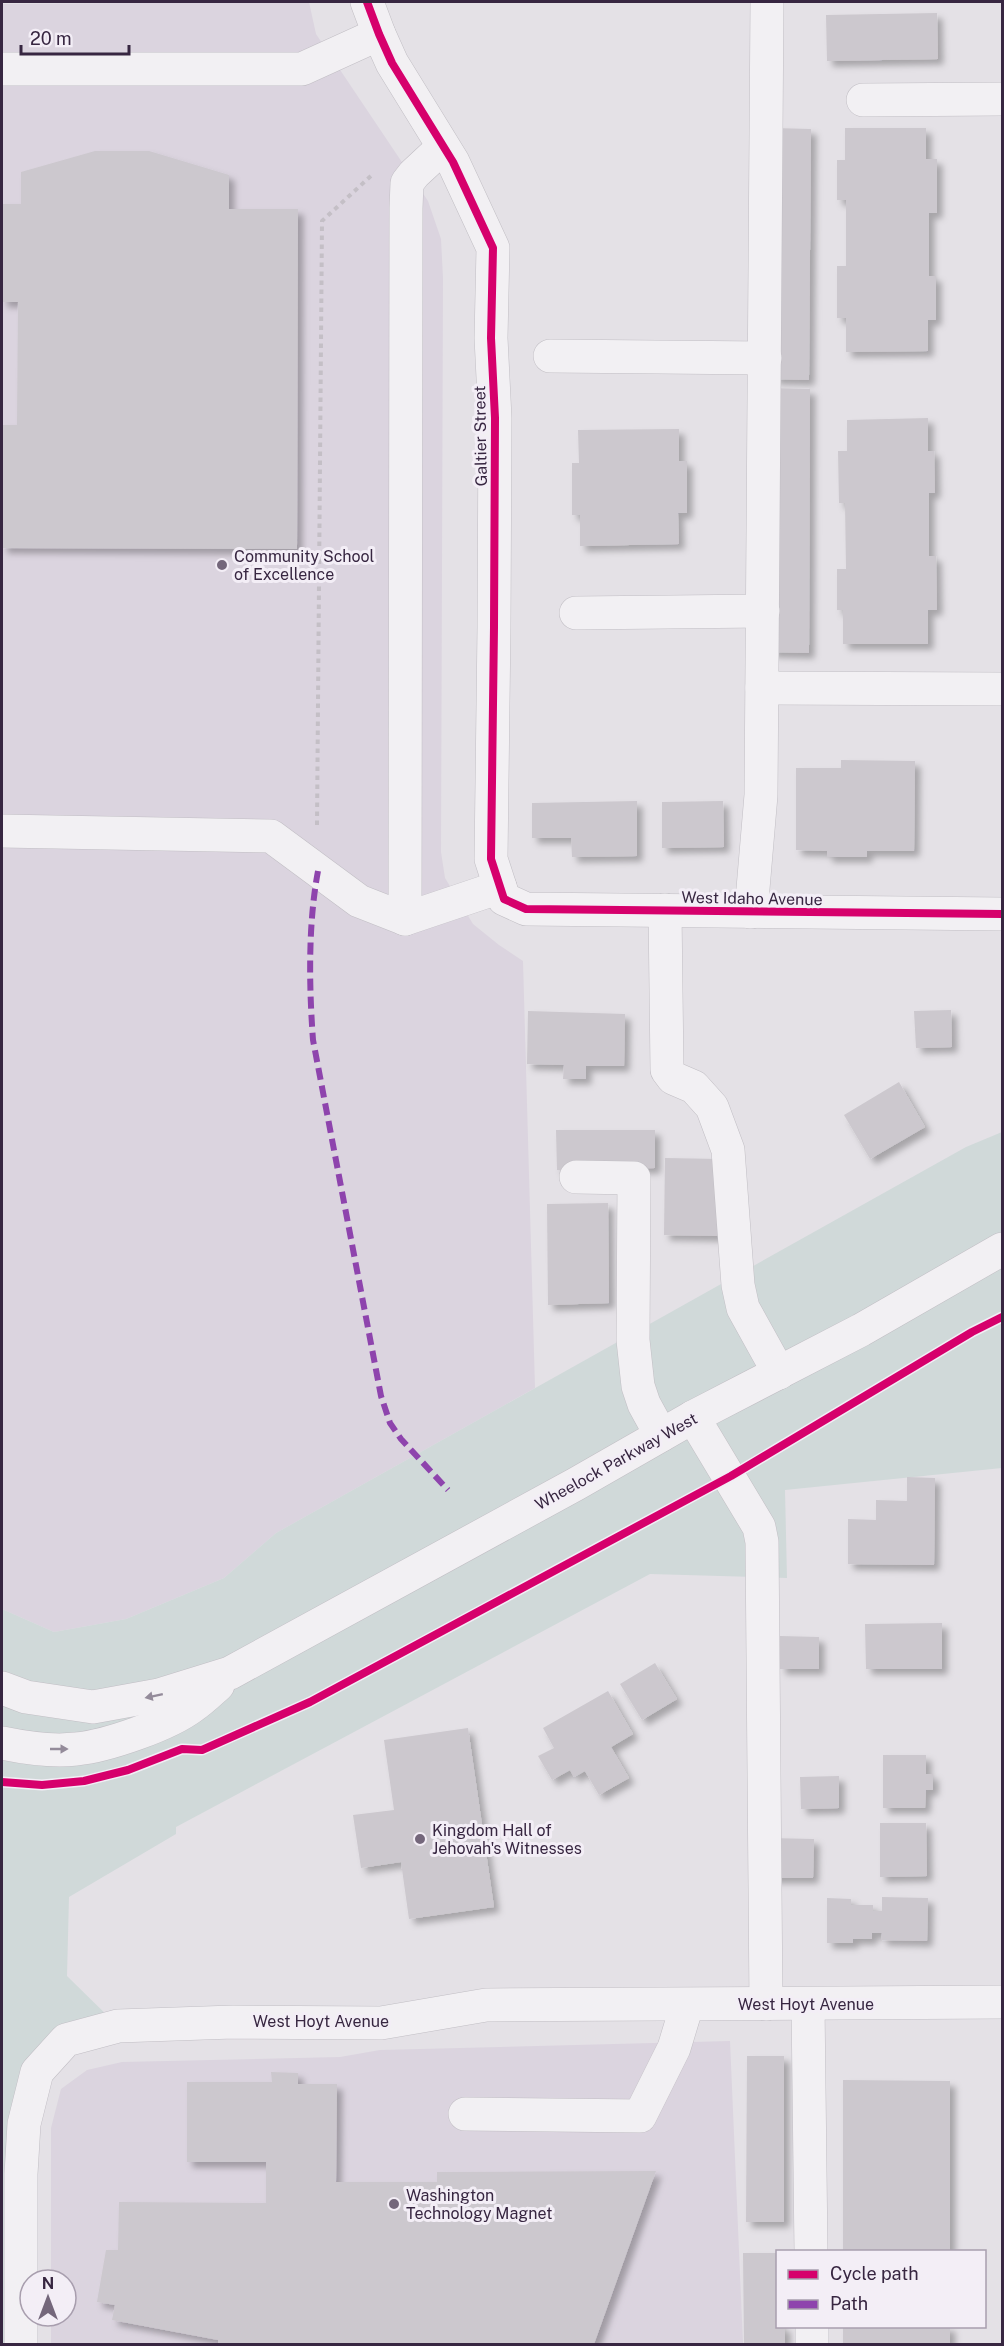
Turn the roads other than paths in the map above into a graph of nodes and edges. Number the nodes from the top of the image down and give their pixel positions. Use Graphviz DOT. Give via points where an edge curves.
graph roads {
  1 [pos="367,2"];
  2 [pos="767,2"];
  3 [pos="379,34"];
  4 [pos="2,69"];
  5 [pos="1002,99"];
  6 [pos="863,100"];
  7 [pos="443,147"];
  8 [pos="550,356"];
  9 [pos="765,358"];
  10 [pos="763,611"];
  11 [pos="576,613"];
  12 [pos="762,688"];
  13 [pos="1002,689"];
  14 [pos="2,831"];
  15 [pos="502,893"];
  16 [pos="665,910"];
  17 [pos="751,912"];
  18 [pos="1002,914"];
  19 [pos="405,919"];
  20 [pos="576,1177"];
  21 [pos="1002,1249"];
  22 [pos="778,1373"];
  23 [pos="693,1417"];
  24 [pos="661,1435"];
  25 [pos="230,1674"];
  26 [pos="2,1688"];
  27 [pos="2,1743"];
  28 [pos="1002,2002"];
  29 [pos="766,2004"];
  30 [pos="808,2004"];
  31 [pos="687,2005"];
  32 [pos="465,2114"];
  33 [pos="811,2250"];
  34 [pos="812,2328"];
  35 [pos="21,2344"];
  36 [pos="812,2344"];
  1 -- 3 [label="street, Galtier Street"];
  2 -- 9 [label="street"];
  3 -- 4 [label="street" via="302,69"];
  3 -- 7 [label="street, Galtier Street"];
  5 -- 6 [label="street"];
  7 -- 15 [label="street, Galtier Street" via="493,248 491,859"];
  7 -- 19 [label="street" via="407,183"];
  8 -- 9 [label="street"];
  9 -- 10 [label="street"];
  10 -- 11 [label="street"];
  10 -- 12 [label="street"];
  12 -- 13 [label="street"];
  12 -- 17 [label="street" via="761,795"];
  14 -- 19 [label="street" via="271,836 359,902"];
  15 -- 16 [label="street, West Idaho Avenue" via="526,909"];
  15 -- 19 [label="street"];
  16 -- 17 [label="street, West Idaho Avenue"];
  16 -- 22 [label="street" via="667,1070 673,1078 694,1087 712,1107 728,1150 743,1308"];
  17 -- 18 [label="street, West Idaho Avenue"];
  20 -- 24 [label="street" via="634,1178 633,1340 638,1386"];
  21 -- 22 [label="street, Wheelock Parkway West"];
  22 -- 23 [label="street, Wheelock Parkway West"];
  23 -- 24 [label="street, Wheelock Parkway West"];
  23 -- 29 [label="street" via="759,1527 762,1542"];
  24 -- 25 [label="street, Wheelock Parkway West"];
  25 -- 26 [label="street, Wheelock Parkway West, one-way" via="159,1695 93,1707 26,1697"];
  27 -- 25 [label="street, Wheelock Parkway West, one-way" via="32,1749 76,1749 131,1735 192,1707"];
  28 -- 30 [label="street, West Hoyt Avenue"];
  29 -- 30 [label="street, West Hoyt Avenue"];
  29 -- 31 [label="street, West Hoyt Avenue"];
  30 -- 33 [label="street"];
  31 -- 32 [label="street" via="674,2048 640,2116"];
  31 -- 35 [label="street, West Hoyt Avenue" via="486,2005 381,2023 118,2026 66,2040 37,2072 24,2124"];
  34 -- 36 [label="street"];
}
